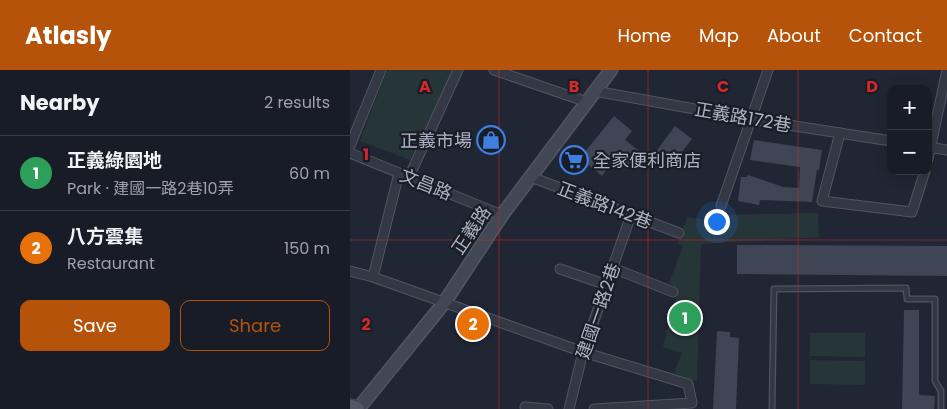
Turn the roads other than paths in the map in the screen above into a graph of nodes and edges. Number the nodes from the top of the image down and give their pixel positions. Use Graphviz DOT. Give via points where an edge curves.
graph roads {
  1 [pos="381,70"];
  2 [pos="458,70"];
  3 [pos="494,70"];
  4 [pos="611,70"];
  5 [pos="768,70"];
  6 [pos="947,70"];
  7 [pos="595,91"];
  8 [pos="587,102"];
  9 [pos="750,119"];
  10 [pos="840,133"];
  11 [pos="932,139"];
  12 [pos="887,140"];
  13 [pos="350,146"];
  14 [pos="932,148"];
  15 [pos="947,150"];
  16 [pos="350,152"];
  17 [pos="400,173"];
  18 [pos="923,175"];
  19 [pos="531,176"];
  20 [pos="409,177"];
  21 [pos="721,206"];
  22 [pos="502,215"];
  23 [pos="631,215"];
  24 [pos="679,233"];
  25 [pos="613,268"];
  26 [pos="560,269"];
  27 [pos="350,271"];
  28 [pos="373,276"];
  29 [pos="607,285"];
  30 [pos="673,292"];
  31 [pos="444,303"];
  32 [pos="583,352"];
  33 [pos="350,407"];
  34 [pos="525,407"];
  35 [pos="357,409"];
  36 [pos="548,409"];
  37 [pos="569,409"];
  38 [pos="594,409"];
  39 [pos="772,409"];
  40 [pos="941,409"];
  1 -- 13 [label="street"];
  2 -- 20 [label="street"];
  3 -- 8 [label="street"];
  4 -- 7 [label="street, 正義路"];
  5 -- 9 [label="street"];
  6 -- 11 [label="street"];
  7 -- 8 [label="street, 正義路"];
  7 -- 9 [label="street, 正義路172巷"];
  8 -- 19 [label="street, 正義路"];
  9 -- 10 [label="street, 正義路172巷"];
  9 -- 21 [label="street"];
  10 -- 12 [label="street, 正義路172巷"];
  10 -- 18 [label="street" via="822,201 912,212"];
  14 -- 15 [label="street"];
  16 -- 17 [label="street, 文昌路"];
  17 -- 20 [label="street, 文昌路"];
  17 -- 28 [label="street"];
  19 -- 22 [label="street, 正義路"];
  19 -- 23 [label="street, 正義路142巷"];
  20 -- 22 [label="street, 文昌路"];
  22 -- 31 [label="street, 正義路"];
  23 -- 24 [label="street, 正義路142巷"];
  23 -- 25 [label="street, 建國一路2巷"];
  25 -- 29 [label="street, 建國一路2巷"];
  25 -- 30 [label="street"];
  26 -- 29 [label="street"];
  27 -- 28 [label="street"];
  28 -- 31 [label="street"];
  29 -- 32 [label="street, 建國一路2巷"];
  31 -- 32 [label="street"];
  31 -- 35 [label="street, 正義路"];
  32 -- 37 [label="street, 建國一路2巷"];
  32 -- 38 [label="street" via="688,384 692,403"];
  33 -- 35 [label="main road"];
  34 -- 36 [label="street"];
  39 -- 40 [label="lane" via="774,289 906,288 907,299 935,299 935,381 941,391"];
}
